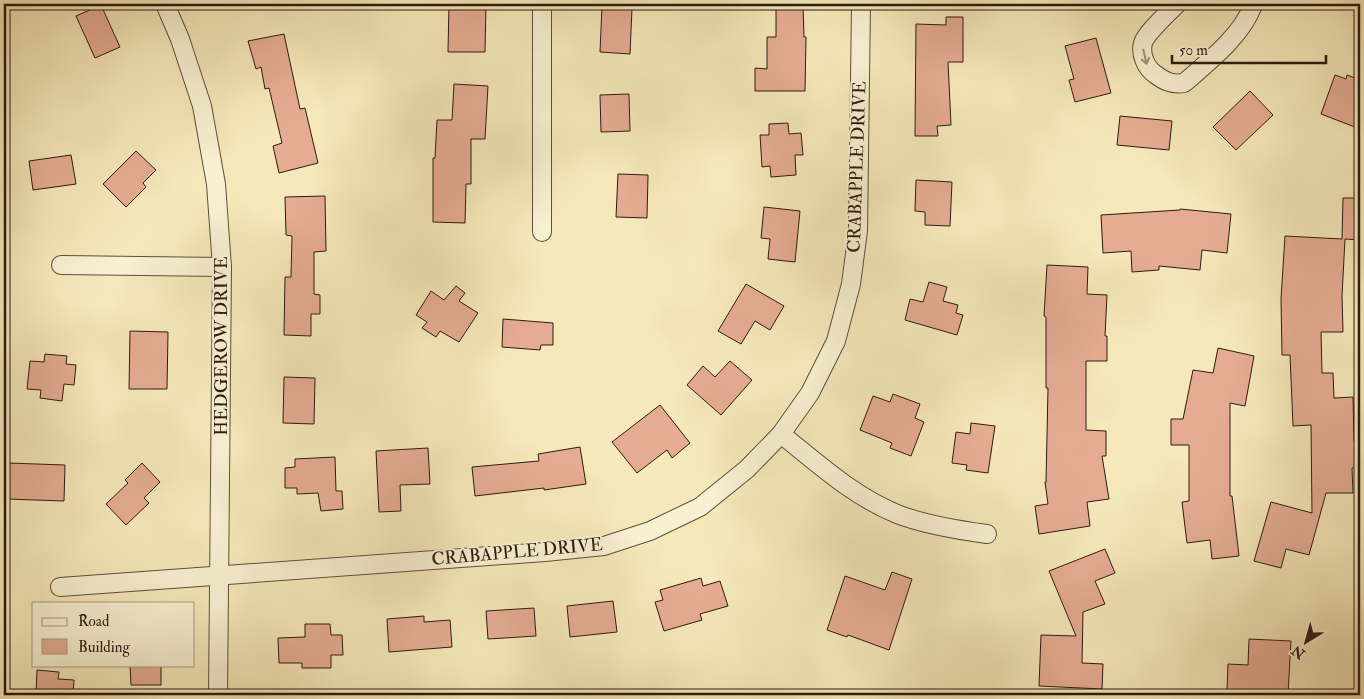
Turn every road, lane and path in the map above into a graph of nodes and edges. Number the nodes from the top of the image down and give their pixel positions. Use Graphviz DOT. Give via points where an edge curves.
graph roads {
  1 [pos="165,4"];
  2 [pos="542,4"];
  3 [pos="861,4"];
  4 [pos="1177,4"];
  5 [pos="1253,4"];
  6 [pos="542,232"];
  7 [pos="61,265"];
  8 [pos="222,267"];
  9 [pos="781,434"];
  10 [pos="987,534"];
  11 [pos="219,576"];
  12 [pos="60,587"];
  13 [pos="218,695"];
  1 -- 8 [label="street, HEDGEROW DRIVE" via="202,106 216,184"];
  2 -- 6 [label="street"];
  3 -- 9 [label="street, CRABAPPLE DRIVE" via="858,231 851,284 836,341 810,393"];
  4 -- 5 [label="street, one-way" via="1143,41 1142,52 1148,68 1174,84 1184,83 1229,40"];
  7 -- 8 [label="street"];
  8 -- 11 [label="street, HEDGEROW DRIVE"];
  9 -- 10 [label="street" via="858,494 897,514 925,523"];
  9 -- 11 [label="street, CRABAPPLE DRIVE" via="747,469 700,507 650,531 604,546"];
  11 -- 12 [label="street, CRABAPPLE DRIVE"];
  11 -- 13 [label="street, HEDGEROW DRIVE"];
}
